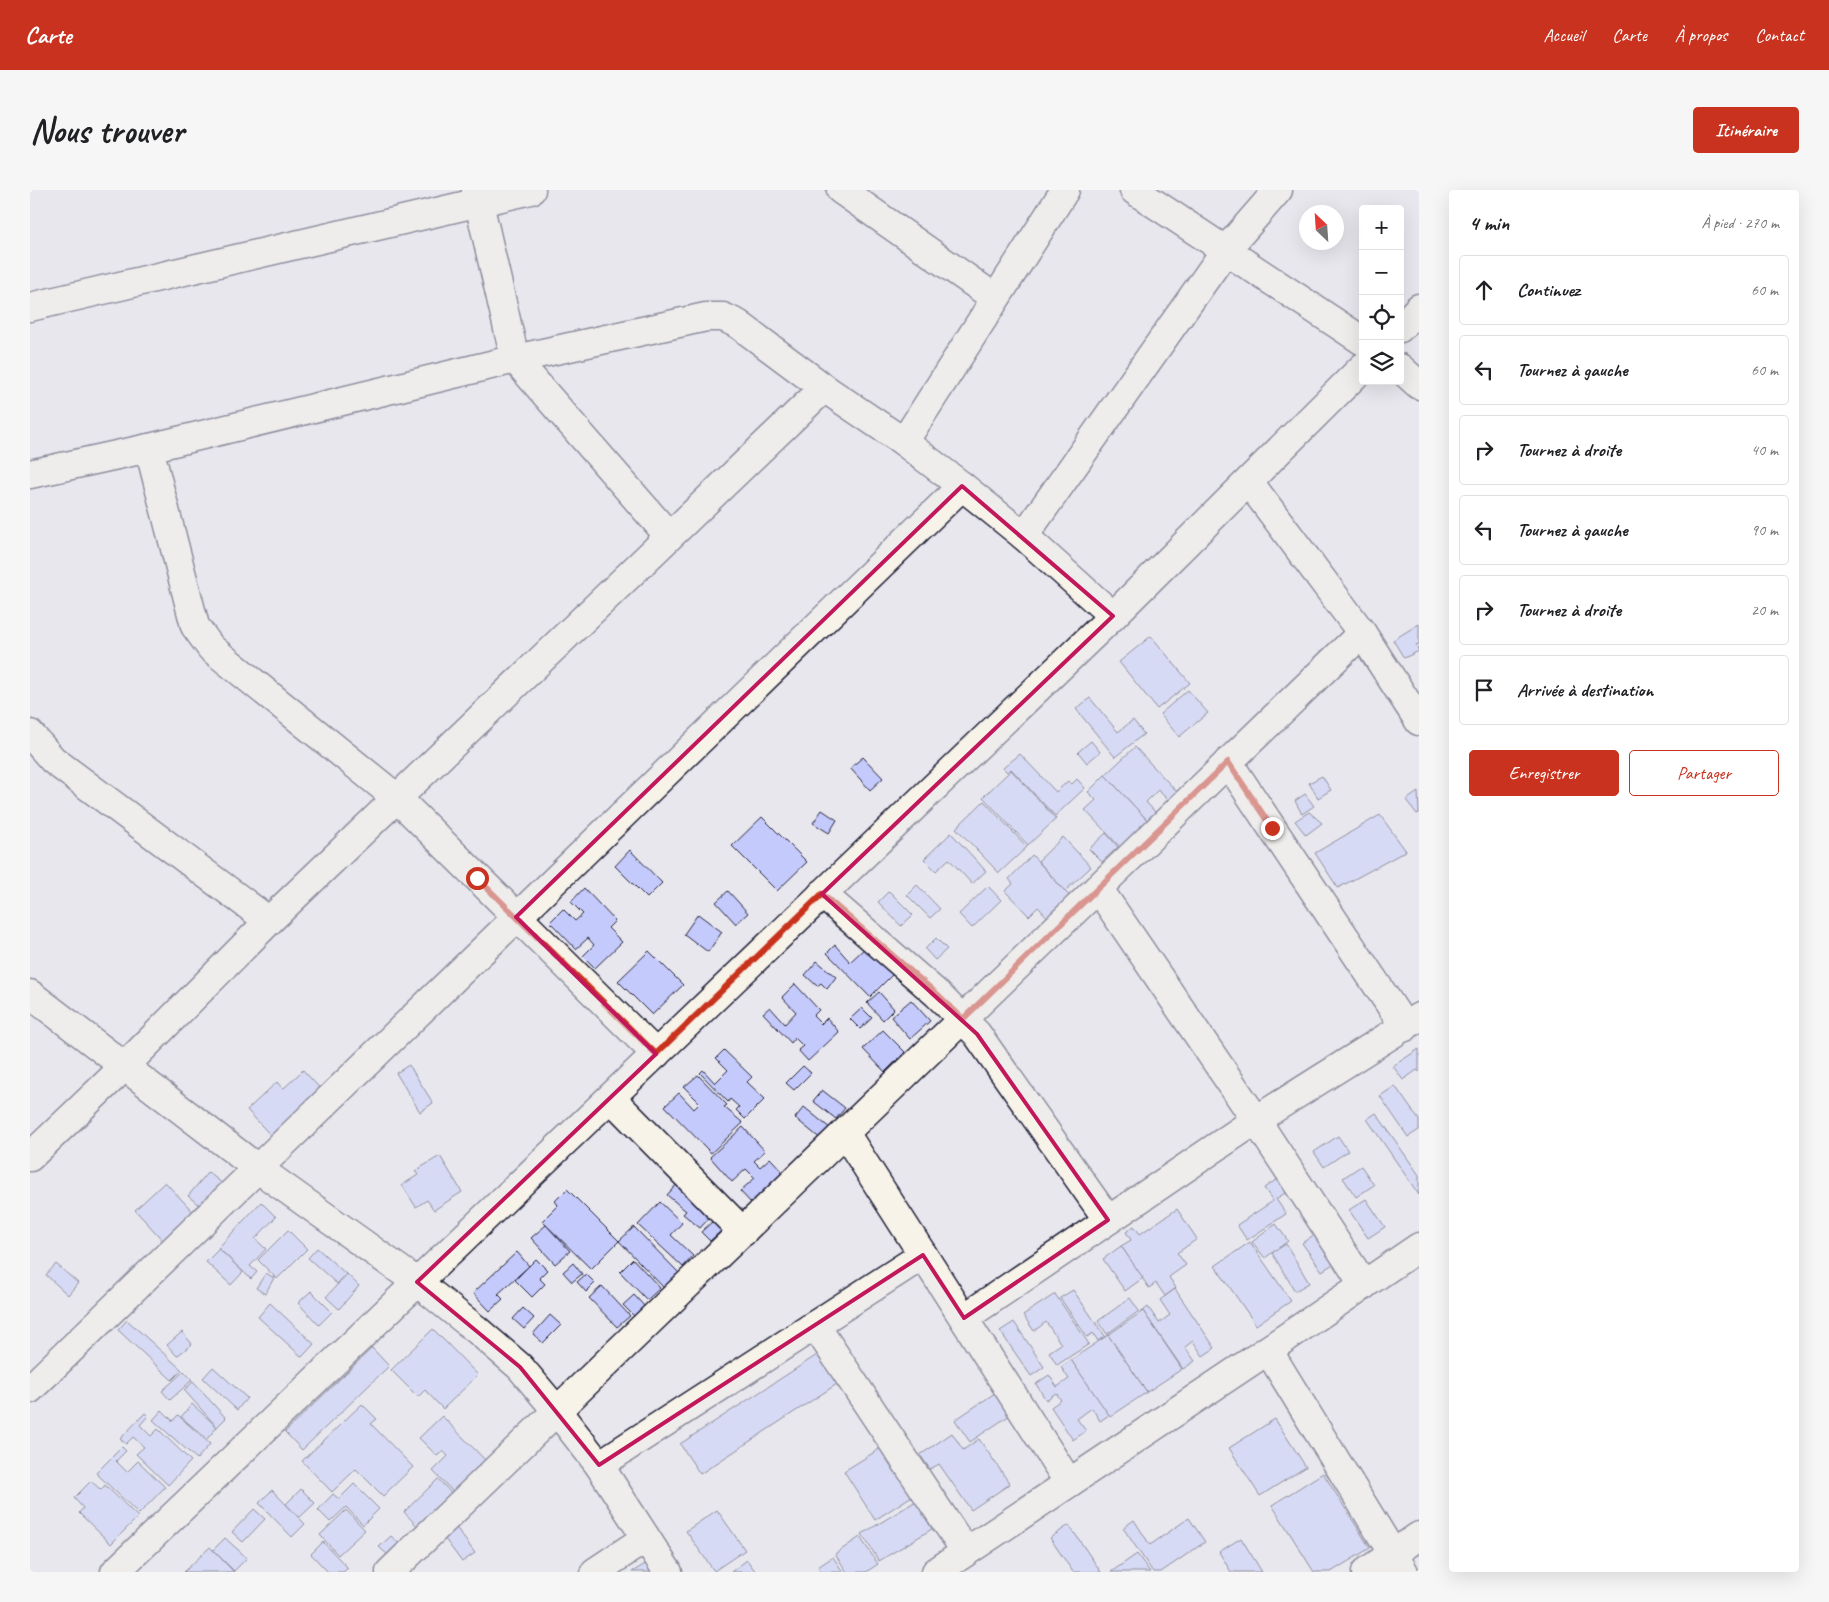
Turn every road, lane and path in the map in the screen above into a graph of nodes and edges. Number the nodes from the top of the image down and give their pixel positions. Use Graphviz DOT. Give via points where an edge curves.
graph roads {
  1 [pos="531,190"];
  2 [pos="841,190"];
  3 [pos="1065,190"];
  4 [pos="1134,190"];
  5 [pos="1278,190"];
  6 [pos="478,197"];
  7 [pos="1226,251"];
  8 [pos="995,298"];
  9 [pos="30,307"];
  10 [pos="1419,308"];
  11 [pos="1404,324"];
  12 [pos="1361,340"];
  13 [pos="514,359"];
  14 [pos="1359,370"];
  15 [pos="1404,372"];
  16 [pos="1419,386"];
  17 [pos="824,388"];
  18 [pos="904,442"];
  19 [pos="149,448"];
  20 [pos="30,474"];
  21 [pos="1249,482"];
  22 [pos="962,486"];
  23 [pos="669,536"];
  24 [pos="1024,536"];
  25 [pos="1113,616"];
  26 [pos="1362,633"];
  27 [pos="1419,720"];
  28 [pos="30,734"];
  29 [pos="1228,762"];
  30 [pos="398,799"];
  31 [pos="1098,888"];
  32 [pos="822,894"];
  33 [pos="516,917"];
  34 [pos="269,922"];
  35 [pos="30,994"];
  36 [pos="963,1019"];
  37 [pos="1412,1022"];
  38 [pos="656,1054"];
  39 [pos="124,1067"];
  40 [pos="611,1098"];
  41 [pos="1256,1120"];
  42 [pos="845,1133"];
  43 [pos="30,1157"];
  44 [pos="257,1168"];
  45 [pos="1108,1220"];
  46 [pos="742,1232"];
  47 [pos="1419,1247"];
  48 [pos="923,1255"];
  49 [pos="417,1282"];
  50 [pos="1364,1285"];
  51 [pos="964,1318"];
  52 [pos="814,1325"];
  53 [pos="1268,1350"];
  54 [pos="30,1389"];
  55 [pos="557,1410"];
  56 [pos="599,1465"];
  57 [pos="1069,1483"];
  58 [pos="1419,1536"];
  59 [pos="646,1538"];
  60 [pos="966,1552"];
  61 [pos="1398,1563"];
  62 [pos="115,1572"];
  63 [pos="390,1572"];
  64 [pos="594,1572"];
  65 [pos="668,1572"];
  66 [pos="936,1572"];
  67 [pos="1366,1572"];
  1 -- 6 [label="street"];
  2 -- 8 [label="street"];
  3 -- 8 [label="street"];
  4 -- 7 [label="street"];
  5 -- 7 [label="street"];
  6 -- 9 [label="street"];
  6 -- 13 [label="street"];
  7 -- 12 [label="street"];
  7 -- 24 [label="street"];
  8 -- 18 [label="street"];
  10 -- 11 [label="street"];
  13 -- 17 [label="street" via="706,317 723,317 738,324"];
  13 -- 19 [label="street"];
  13 -- 23 [label="street"];
  14 -- 21 [label="street"];
  15 -- 16 [label="street"];
  17 -- 18 [label="street"];
  17 -- 23 [label="street"];
  18 -- 22 [label="street"];
  19 -- 20 [label="street"];
  19 -- 30 [label="street" via="195,626 211,648"];
  21 -- 25 [label="street"];
  21 -- 26 [label="street"];
  22 -- 24 [label="street"];
  22 -- 33 [label="street"];
  23 -- 30 [label="street"];
  24 -- 25 [label="street"];
  25 -- 32 [label="street"];
  26 -- 27 [label="street"];
  26 -- 29 [label="street"];
  28 -- 34 [label="street" via="53,760"];
  29 -- 31 [label="street"];
  29 -- 37 [label="street"];
  30 -- 33 [label="street"];
  30 -- 34 [label="street"];
  31 -- 36 [label="street"];
  31 -- 41 [label="street"];
  32 -- 36 [label="street"];
  32 -- 38 [label="street"];
  33 -- 38 [label="street"];
  33 -- 44 [label="street"];
  34 -- 39 [label="street"];
  35 -- 39 [label="street"];
  36 -- 42 [label="street"];
  36 -- 45 [label="street" via="987,1047"];
  37 -- 41 [label="street"];
  38 -- 40 [label="street"];
  39 -- 43 [label="street"];
  39 -- 44 [label="street"];
  40 -- 46 [label="street"];
  40 -- 49 [label="street"];
  41 -- 45 [label="street"];
  41 -- 50 [label="street"];
  42 -- 46 [label="street"];
  42 -- 48 [label="street"];
  44 -- 49 [label="street"];
  44 -- 54 [label="street"];
  45 -- 51 [label="street"];
  46 -- 55 [label="street"];
  47 -- 50 [label="street"];
  48 -- 51 [label="street"];
  48 -- 52 [label="street"];
  49 -- 55 [label="street" via="520,1367"];
  49 -- 62 [label="street"];
  50 -- 53 [label="street"];
  51 -- 57 [label="street"];
  52 -- 56 [label="street"];
  52 -- 60 [label="street"];
  53 -- 57 [label="street"];
  53 -- 61 [label="street"];
  55 -- 56 [label="street"];
  55 -- 63 [label="street"];
  56 -- 59 [label="street"];
  57 -- 60 [label="street"];
  58 -- 61 [label="street"];
  59 -- 64 [label="street"];
  59 -- 65 [label="street"];
  60 -- 66 [label="street"];
  61 -- 67 [label="street"];
}
